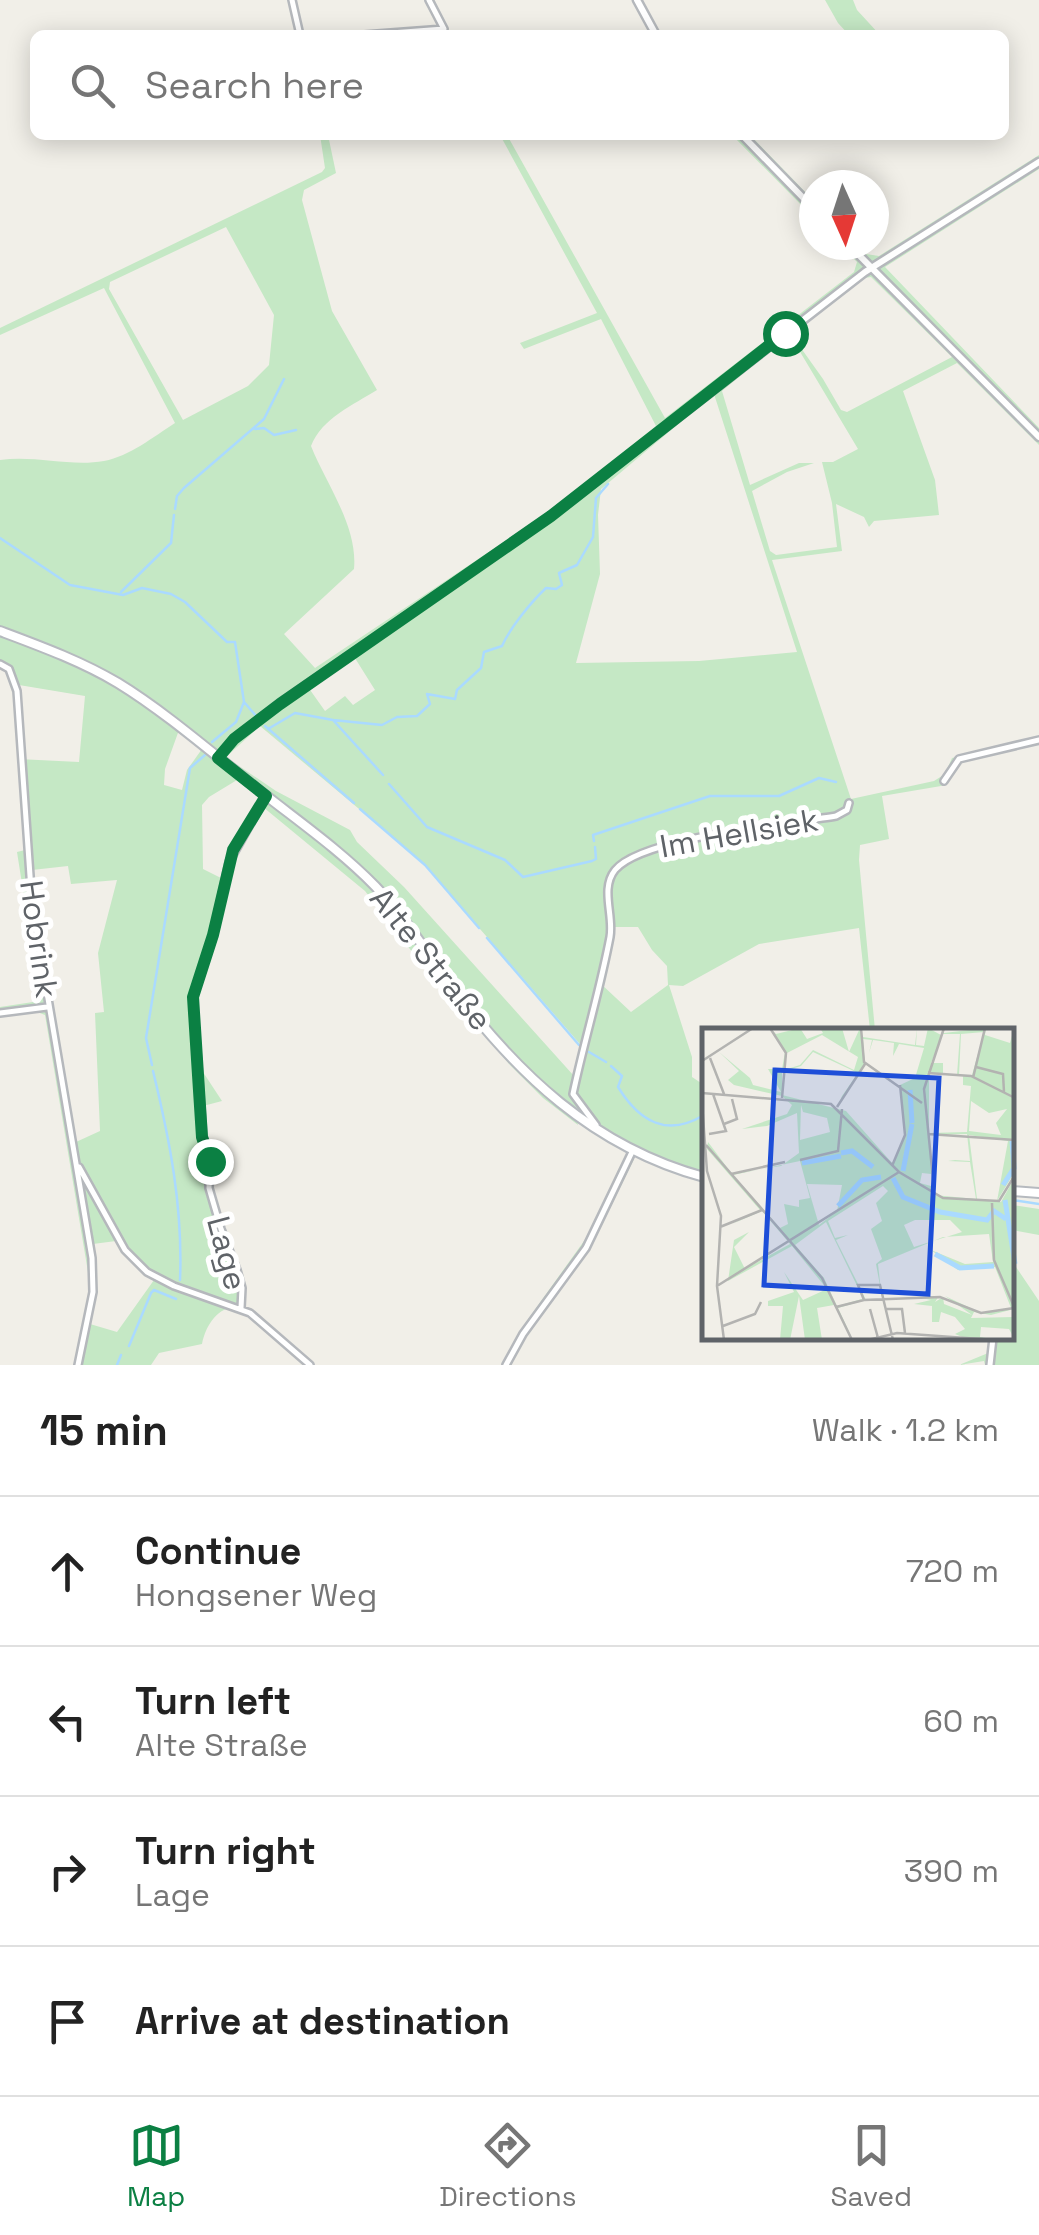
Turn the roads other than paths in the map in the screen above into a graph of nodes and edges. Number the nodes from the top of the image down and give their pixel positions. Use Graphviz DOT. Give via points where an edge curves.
graph roads {
  1 [pos="292,0"];
  2 [pos="428,0"];
  3 [pos="637,0"];
  4 [pos="299,30"];
  5 [pos="431,30"];
  6 [pos="653,30"];
  7 [pos="747,140"];
  8 [pos="1039,162"];
  9 [pos="799,194"];
  10 [pos="863,260"];
  11 [pos="871,268"];
  12 [pos="1039,437"];
  13 [pos="0,630"];
  14 [pos="0,664"];
  15 [pos="1039,740"];
  16 [pos="218,758"];
  17 [pos="944,781"];
  18 [pos="266,796"];
  19 [pos="849,803"];
  20 [pos="600,973"];
  21 [pos="48,1006"];
  22 [pos="0,1012"];
  23 [pos="603,1136"];
  24 [pos="632,1152"];
  25 [pos="75,1160"];
  26 [pos="702,1175"];
  27 [pos="1014,1190"];
  28 [pos="1039,1193"];
  29 [pos="241,1308"];
  30 [pos="993,1340"];
  31 [pos="78,1365"];
  32 [pos="310,1365"];
  33 [pos="506,1365"];
  34 [pos="990,1365"];
  1 -- 4 [label="street"];
  2 -- 5 [label="street" via="444,29"];
  3 -- 6 [label="street"];
  7 -- 9 [label="street"];
  8 -- 11 [label="street"];
  10 -- 11 [label="street"];
  11 -- 12 [label="street"];
  11 -- 16 [label="street" via="551,516 280,704"];
  13 -- 16 [label="main road, Alte Straße" via="122,685"];
  14 -- 21 [label="street, Hobrink" via="17,691 32,904"];
  15 -- 17 [label="street" via="958,759"];
  16 -- 18 [label="main road, Alte Straße"];
  18 -- 23 [label="main road, Alte Straße" via="372,884 523,1070"];
  18 -- 29 [label="street, Lage" via="233,850 193,997 202,1137 220,1229 242,1288"];
  19 -- 20 [label="street, Im Hellsiek" via="836,816 632,856 608,885 610,934"];
  20 -- 23 [label="street, Alte Straße" via="573,1094"];
  21 -- 22 [label="street"];
  21 -- 25 [label="street, Hobrink"];
  23 -- 24 [label="main road, Alte Straße"];
  24 -- 26 [label="main road, Alte Straße"];
  24 -- 33 [label="street" via="586,1248"];
  25 -- 29 [label="street, Lage" via="125,1250 147,1272"];
  25 -- 31 [label="street, Hobrink" via="93,1292"];
  27 -- 28 [label="main road"];
  29 -- 32 [label="street, Lage"];
  30 -- 34 [label="street"];
}
